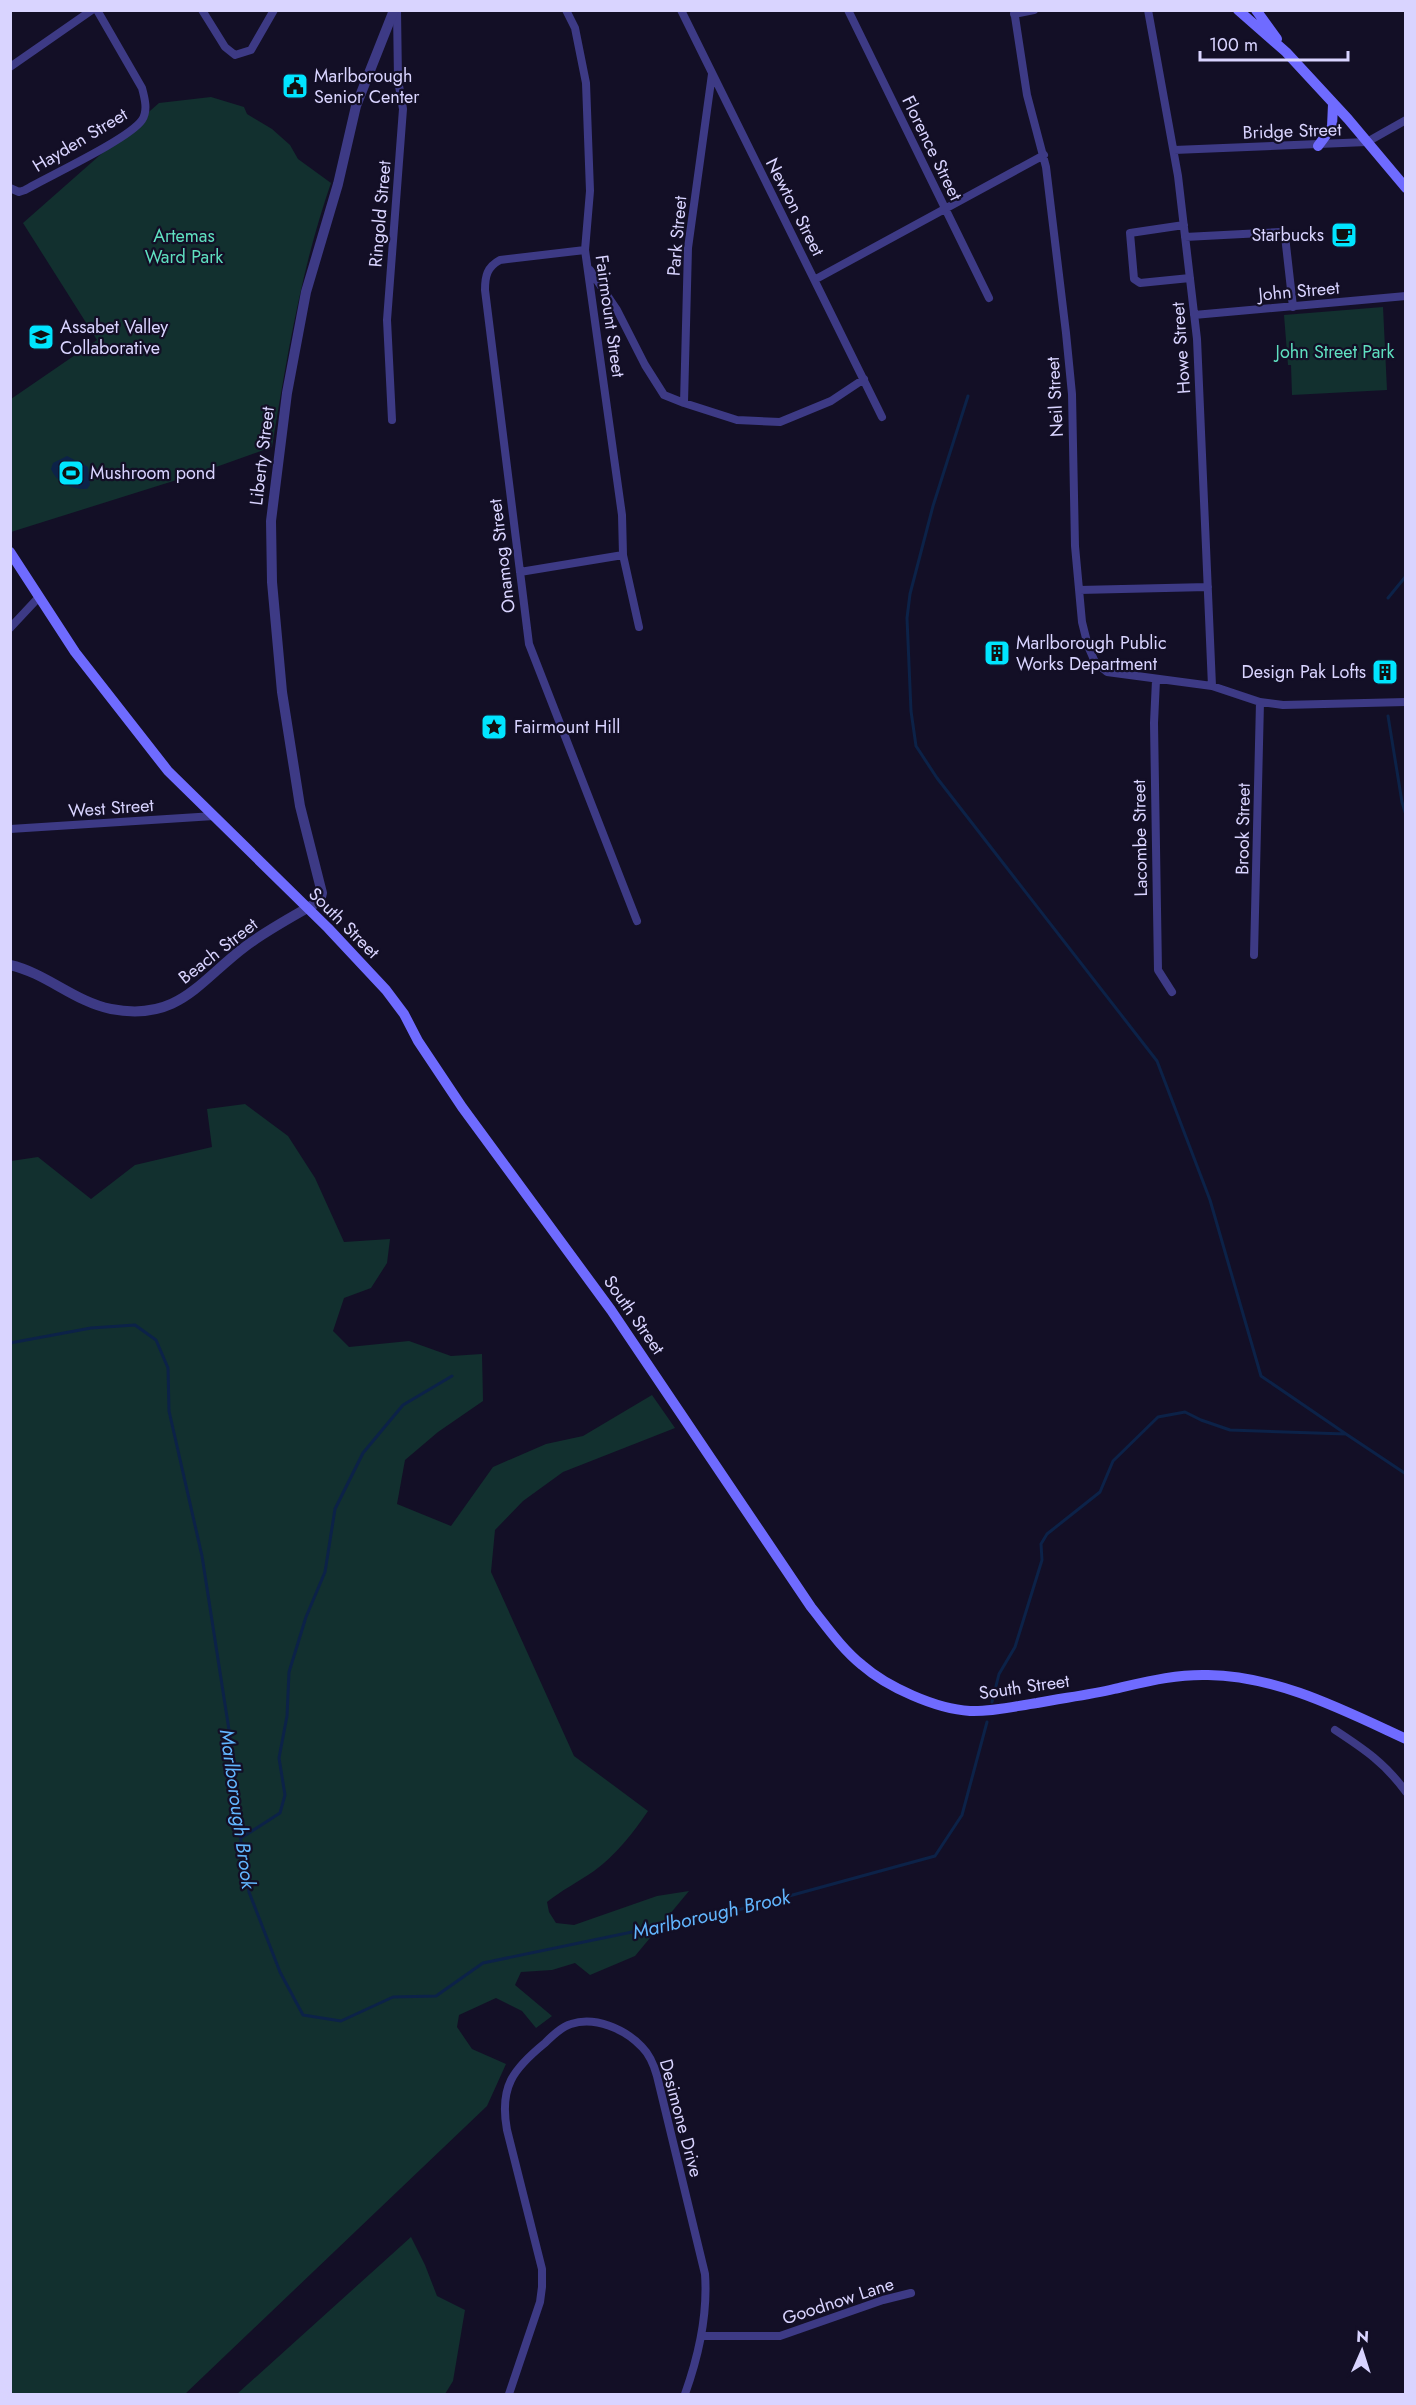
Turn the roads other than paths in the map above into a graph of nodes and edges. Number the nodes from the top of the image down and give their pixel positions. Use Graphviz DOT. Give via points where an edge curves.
graph roads {
  1 [pos="94,10"];
  2 [pos="202,10"];
  3 [pos="274,10"];
  4 [pos="396,10"];
  5 [pos="566,10"];
  6 [pos="681,10"];
  7 [pos="848,10"];
  8 [pos="1034,10"];
  9 [pos="1148,10"];
  10 [pos="1238,10"];
  11 [pos="1256,10"];
  12 [pos="1014,12"];
  13 [pos="1286,52"];
  14 [pos="10,67"];
  15 [pos="712,74"];
  16 [pos="1333,104"];
  17 [pos="1406,120"];
  18 [pos="1367,142"];
  19 [pos="1318,146"];
  20 [pos="1174,150"];
  21 [pos="1044,155"];
  22 [pos="10,188"];
  23 [pos="1406,188"];
  24 [pos="946,209"];
  25 [pos="1184,225"];
  26 [pos="1185,237"];
  27 [pos="585,250"];
  28 [pos="588,267"];
  29 [pos="1190,278"];
  30 [pos="816,279"];
  31 [pos="1406,296"];
  32 [pos="989,298"];
  33 [pos="1293,307"];
  34 [pos="1194,315"];
  35 [pos="864,379"];
  36 [pos="684,403"];
  37 [pos="882,417"];
  38 [pos="392,420"];
  39 [pos="10,552"];
  40 [pos="623,555"];
  41 [pos="520,572"];
  42 [pos="1208,587"];
  43 [pos="1079,590"];
  44 [pos="39,597"];
  45 [pos="639,627"];
  46 [pos="10,628"];
  47 [pos="1156,680"];
  48 [pos="1212,686"];
  49 [pos="1260,702"];
  50 [pos="1406,702"];
  51 [pos="214,816"];
  52 [pos="10,829"];
  53 [pos="308,908"];
  54 [pos="637,921"];
  55 [pos="1254,955"];
  56 [pos="10,965"];
  57 [pos="1172,992"];
  58 [pos="1335,1730"];
  59 [pos="1406,1739"];
  60 [pos="1406,1792"];
  61 [pos="911,2293"];
  62 [pos="702,2336"];
  63 [pos="509,2394"];
  64 [pos="685,2394"];
  1 -- 14 [label="street"];
  1 -- 22 [label="street, Hayden Street" via="142,88 146,100 143,119 116,140 19,192"];
  2 -- 3 [label="street" via="225,47 235,55 251,50"];
  4 -- 38 [label="street, Ringold Street" via="403,109 387,320"];
  4 -- 53 [label="street, Liberty Street" via="356,106 306,292 287,393 271,521 282,692 300,806 322,893 321,902"];
  5 -- 27 [label="street, Fairmount Street" via="575,28 586,82 590,190"];
  6 -- 15 [label="street, Newton Street"];
  7 -- 24 [label="street, Florence Street"];
  8 -- 12 [label="street"];
  9 -- 20 [label="street, Howe Street"];
  10 -- 13 [label="main road"];
  11 -- 13 [label="main road"];
  12 -- 21 [label="street, Neil Street" via="1027,95"];
  13 -- 16 [label="main road"];
  15 -- 30 [label="street, Newton Street"];
  15 -- 36 [label="street, Park Street" via="688,248"];
  16 -- 18 [label="main road"];
  16 -- 19 [label="main road" via="1332,127"];
  17 -- 18 [label="street, Bridge Street"];
  18 -- 19 [label="street, Bridge Street"];
  18 -- 23 [label="main road"];
  19 -- 20 [label="street, Bridge Street"];
  20 -- 25 [label="street, Howe Street"];
  21 -- 24 [label="street"];
  21 -- 43 [label="street, Neil Street" via="1072,394"];
  24 -- 30 [label="street"];
  24 -- 32 [label="street, Florence Street"];
  25 -- 26 [label="street, Howe Street"];
  25 -- 29 [label="street" via="1130,233 1134,279 1140,283"];
  26 -- 29 [label="street, Howe Street"];
  26 -- 33 [label="street" via="1280,232 1285,236"];
  27 -- 28 [label="street, Fairmount Street"];
  27 -- 41 [label="street, Onamog Street" via="509,258 491,265 485,276"];
  28 -- 36 [label="street" via="664,395"];
  28 -- 40 [label="street, Fairmount Street" via="622,515"];
  29 -- 34 [label="street, Howe Street"];
  30 -- 35 [label="street, Newton Street"];
  31 -- 33 [label="street, John Street"];
  33 -- 34 [label="street, John Street"];
  34 -- 42 [label="street, Howe Street"];
  35 -- 36 [label="street" via="831,400 780,422 737,420"];
  35 -- 37 [label="street, Newton Street"];
  39 -- 44 [label="main road, South Street"];
  40 -- 41 [label="street"];
  40 -- 45 [label="street, Fairmount Street"];
  41 -- 54 [label="street, Onamog Street" via="529,644"];
  42 -- 43 [label="street"];
  42 -- 48 [label="street, Howe Street"];
  43 -- 47 [label="street, Neil Street" via="1082,622 1095,662 1107,672"];
  44 -- 46 [label="street"];
  44 -- 51 [label="main road, South Street" via="75,652 156,756"];
  47 -- 48 [label="street, Neil Street"];
  47 -- 57 [label="street, Lacombe Street" via="1158,970"];
  48 -- 49 [label="street, Neil Street"];
  49 -- 50 [label="street, Neil Street"];
  49 -- 55 [label="street, Brook Street"];
  51 -- 52 [label="street, West Street"];
  51 -- 53 [label="main road, South Street"];
  53 -- 56 [label="street, Beach Street" via="246,946 186,998 165,1007 131,1011 103,1007"];
  53 -- 59 [label="main road, South Street" via="368,969 404,1014 462,1107 611,1310 811,1607 843,1648 862,1665 890,1684 922,1698 971,1711 1172,1677 1238,1677 1288,1689"];
  58 -- 60 [label="street" via="1388,1768"];
  61 -- 62 [label="street, Goodnow Lane" via="780,2336"];
  62 -- 63 [label="street, Desimone Drive" via="705,2274 654,2068 642,2047 610,2026 593,2022 572,2024 563,2027 521,2065 505,2094 507,2130 542,2269 540,2302"];
  62 -- 64 [label="street, Desimone Drive"];
}
